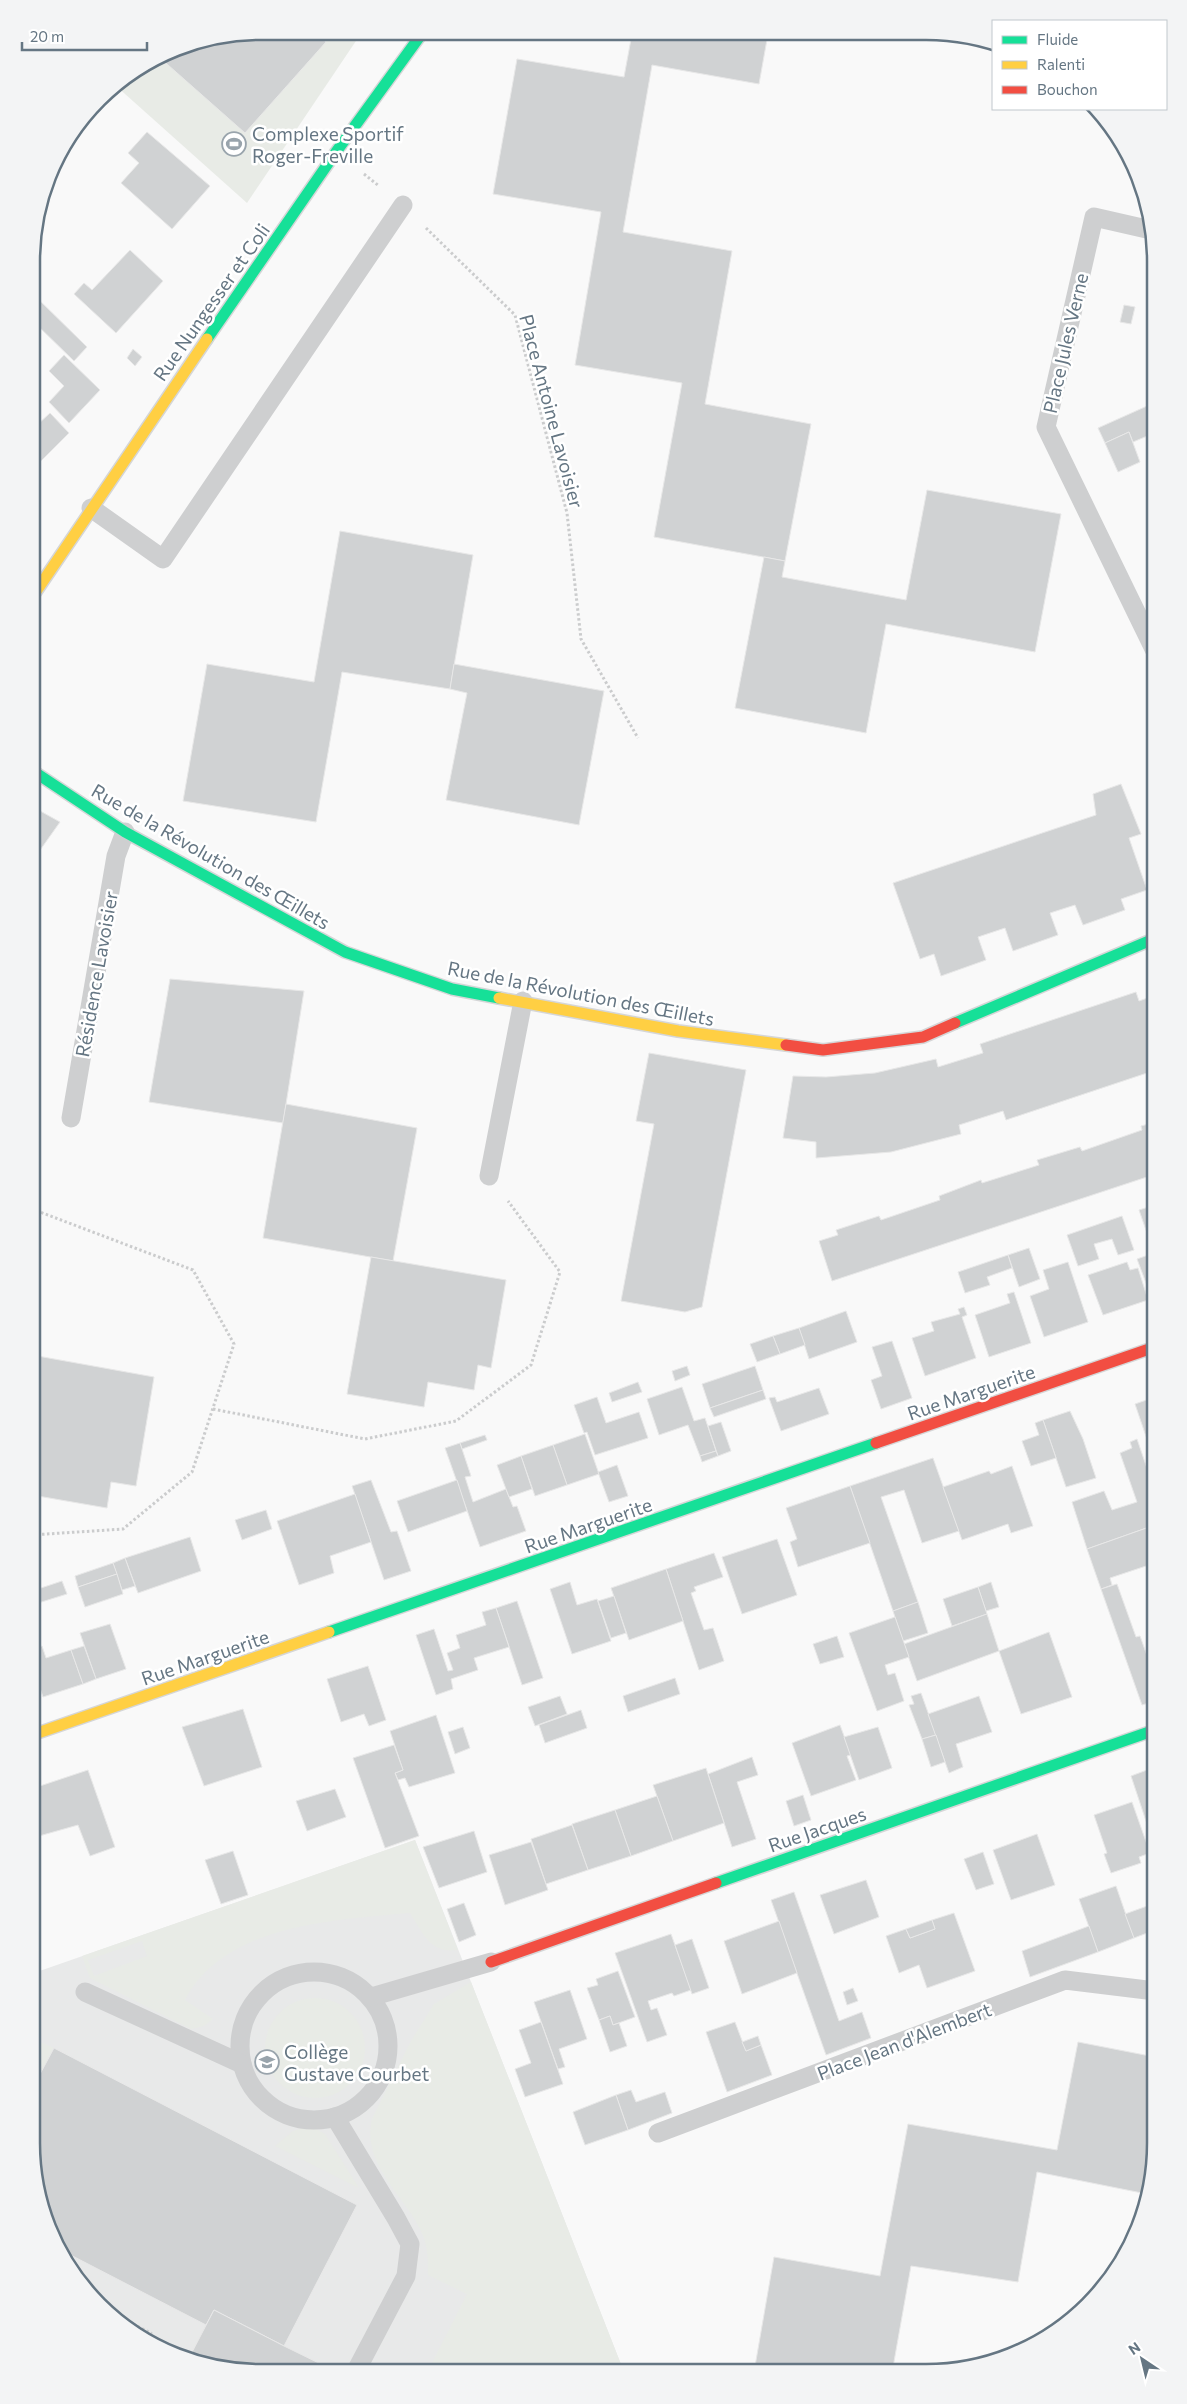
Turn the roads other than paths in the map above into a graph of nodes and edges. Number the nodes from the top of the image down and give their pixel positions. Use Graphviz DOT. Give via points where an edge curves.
graph roads {
  1 [pos="418,40"];
  2 [pos="403,205"];
  3 [pos="1144,228"];
  4 [pos="91,508"];
  5 [pos="40,585"];
  6 [pos="1147,635"];
  7 [pos="40,776"];
  8 [pos="125,832"];
  9 [pos="1147,942"];
  10 [pos="522,1001"];
  11 [pos="71,1118"];
  12 [pos="489,1176"];
  13 [pos="1147,1350"];
  14 [pos="40,1732"];
  15 [pos="1147,1733"];
  16 [pos="491,1962"];
  17 [pos="1147,1990"];
  18 [pos="85,1992"];
  19 [pos="370,1997"];
  20 [pos="242,2064"];
  21 [pos="335,2117"];
  22 [pos="658,2133"];
  23 [pos="360,2364"];
  1 -- 4 [label="street, Rue Nungesser et Coli" via="336,152"];
  2 -- 4 [label="lane" via="163,559"];
  3 -- 6 [label="lane, Place Jules Verne" via="1094,217 1046,427"];
  4 -- 5 [label="street, Rue Nungesser et Coli"];
  7 -- 8 [label="street, Rue de la Révolution des Œillets"];
  8 -- 10 [label="street, Rue de la Révolution des Œillets" via="345,952 452,988"];
  8 -- 11 [label="lane, Résidence Lavoisier" via="116,856"];
  9 -- 10 [label="street, Rue de la Révolution des Œillets" via="923,1037 823,1050 678,1031"];
  10 -- 12 [label="lane"];
  13 -- 14 [label="street, Rue Marguerite"];
  15 -- 16 [label="street, Rue Jacques"];
  16 -- 19 [label="lane"];
  17 -- 22 [label="lane, Place Jean d'Alembert" via="1065,1980"];
  18 -- 20 [label="lane"];
  19 -- 20 [label="lane" via="351,1981 327,1972 302,1972 278,1981 258,1997 245,2017 240,2040"];
  19 -- 21 [label="lane" via="384,2018 389,2043 385,2068 374,2091 356,2107"];
  20 -- 21 [label="lane" via="251,2086 267,2104 303,2119"];
  21 -- 23 [label="lane" via="410,2244 406,2276"];
}
